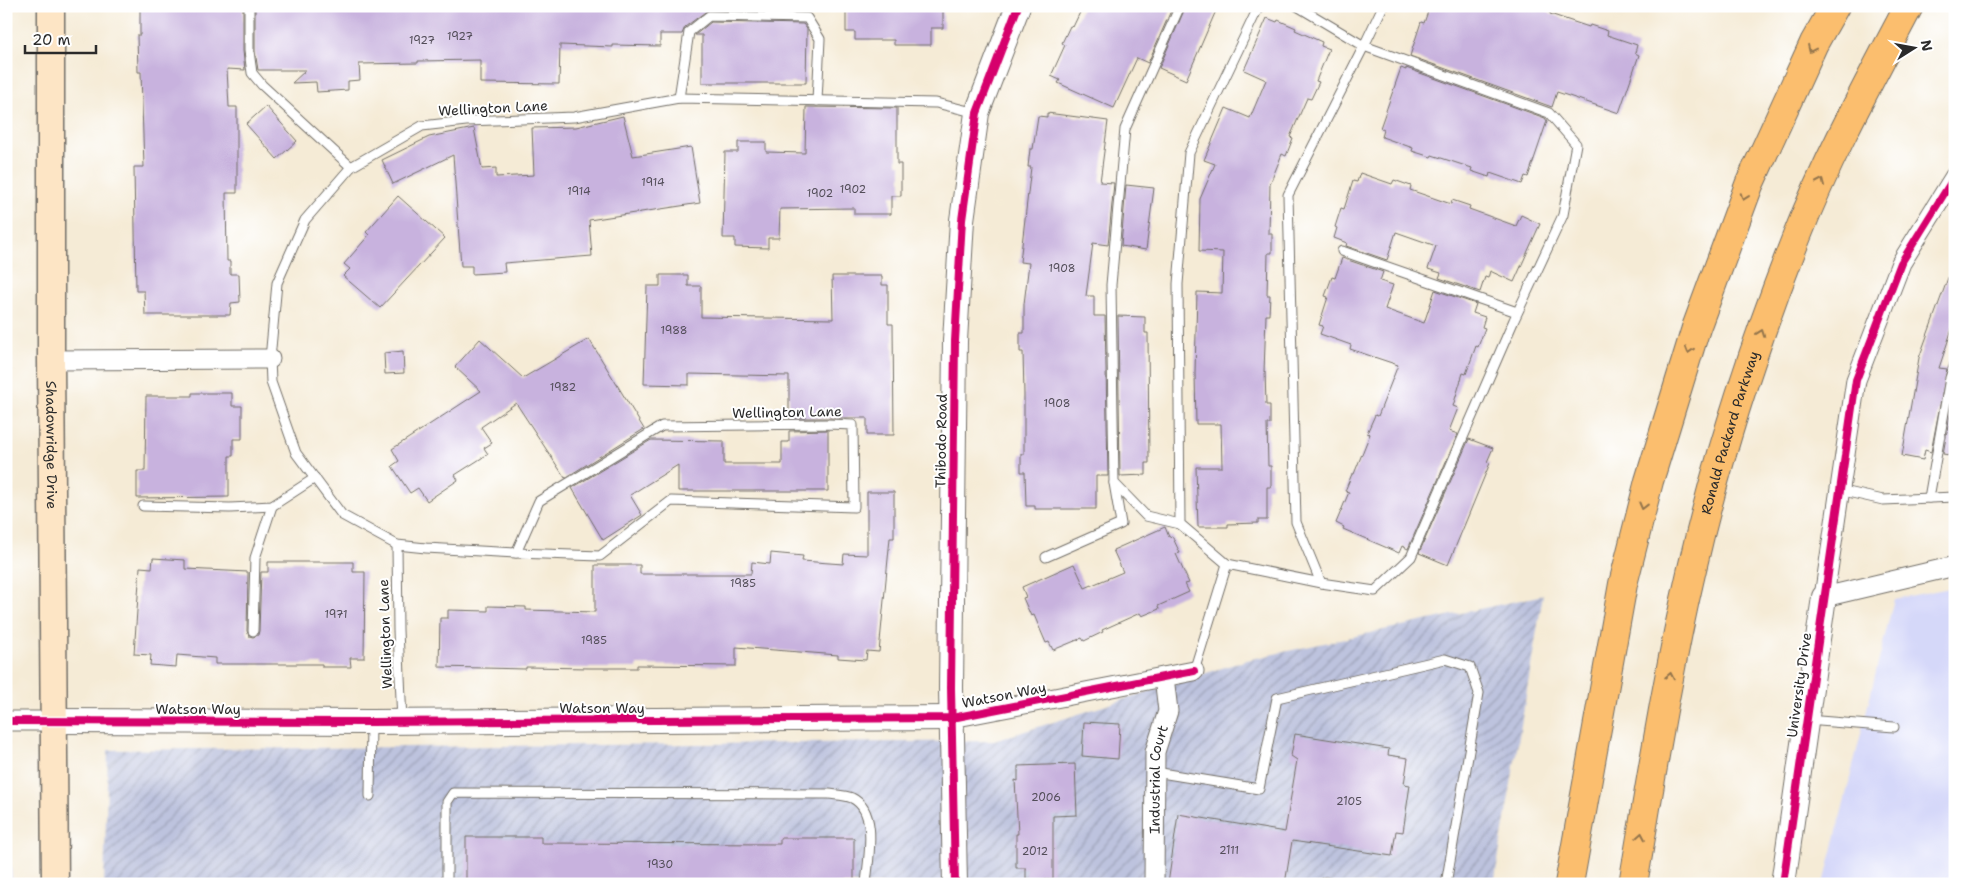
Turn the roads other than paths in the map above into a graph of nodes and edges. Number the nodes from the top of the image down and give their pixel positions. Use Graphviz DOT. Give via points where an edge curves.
graph roads {
  1 [pos="51,6"];
  2 [pos="250,6"];
  3 [pos="1018,6"];
  4 [pos="1180,6"];
  5 [pos="1259,6"];
  6 [pos="1297,6"];
  7 [pos="1383,6"];
  8 [pos="1835,6"];
  9 [pos="1909,6"];
  10 [pos="1364,46"];
  11 [pos="679,98"];
  12 [pos="817,101"];
  13 [pos="978,113"];
  14 [pos="351,167"];
  15 [pos="1955,176"];
  16 [pos="1342,251"];
  17 [pos="1517,312"];
  18 [pos="270,359"];
  19 [pos="51,360"];
  20 [pos="1955,364"];
  21 [pos="315,478"];
  22 [pos="1114,483"];
  23 [pos="1840,490"];
  24 [pos="1955,497"];
  25 [pos="1929,498"];
  26 [pos="143,506"];
  27 [pos="272,506"];
  28 [pos="1180,524"];
  29 [pos="397,545"];
  30 [pos="516,553"];
  31 [pos="1046,557"];
  32 [pos="1227,564"];
  33 [pos="1955,566"];
  34 [pos="1321,583"];
  35 [pos="1824,597"];
  36 [pos="253,631"];
  37 [pos="1194,671"];
  38 [pos="1164,677"];
  39 [pos="952,718"];
  40 [pos="54,720"];
  41 [pos="1806,720"];
  42 [pos="6,721"];
  43 [pos="371,722"];
  44 [pos="402,722"];
  45 [pos="1894,727"];
  46 [pos="1154,772"];
  47 [pos="370,796"];
  48 [pos="55,884"];
  49 [pos="447,884"];
  50 [pos="866,884"];
  51 [pos="955,884"];
  52 [pos="1154,884"];
  53 [pos="1324,884"];
  54 [pos="1337,884"];
  55 [pos="1446,884"];
  56 [pos="1569,884"];
  57 [pos="1633,884"];
  58 [pos="1783,884"];
  1 -- 19 [label="main road, Shadowridge Drive"];
  2 -- 14 [label="lane" via="252,73"];
  3 -- 13 [label="street, Thibodo Road"];
  4 -- 22 [label="lane" via="1125,129 1111,285"];
  5 -- 28 [label="lane" via="1190,153 1178,284"];
  6 -- 10 [label="lane"];
  7 -- 10 [label="lane"];
  8 -- 56 [label="highway, one-way" via="1814,43 1749,185 1696,328 1649,482 1623,584"];
  57 -- 9 [label="highway, Ronald Packard Parkway, one-way" via="1691,573 1724,448 1756,346 1797,235 1843,132"];
  10 -- 17 [label="lane" via="1549,113 1576,144 1563,215"];
  10 -- 34 [label="lane" via="1288,195 1296,522"];
  11 -- 12 [label="lane, Wellington Lane"];
  11 -- 12 [label="lane" via="688,32 709,16 808,18 820,39"];
  11 -- 14 [label="lane, Wellington Lane" via="574,117 422,126"];
  12 -- 13 [label="lane, Wellington Lane" via="936,103"];
  13 -- 39 [label="street, Thibodo Road" via="962,220 955,341"];
  14 -- 18 [label="lane, Wellington Lane" via="305,220 277,283"];
  15 -- 23 [label="street, University Drive" via="1901,263 1856,380"];
  16 -- 17 [label="lane"];
  17 -- 34 [label="lane" via="1411,557 1375,592"];
  18 -- 19 [label="street"];
  18 -- 21 [label="lane, Wellington Lane" via="272,382 296,453"];
  19 -- 40 [label="main road, Shadowridge Drive"];
  20 -- 25 [label="lane"];
  21 -- 27 [label="lane"];
  21 -- 29 [label="lane, Wellington Lane" via="342,514"];
  22 -- 28 [label="lane" via="1146,516"];
  22 -- 31 [label="lane" via="1120,524"];
  23 -- 25 [label="lane" via="1883,500"];
  23 -- 35 [label="street, University Drive"];
  24 -- 25 [label="lane"];
  26 -- 27 [label="lane"];
  27 -- 36 [label="lane" via="255,558"];
  28 -- 32 [label="lane"];
  29 -- 30 [label="lane, Wellington Lane"];
  29 -- 44 [label="lane, Wellington Lane"];
  30 -- 30 [label="lane, Wellington Lane" via="600,556 671,500 854,507 853,425 662,426 539,501"];
  32 -- 34 [label="lane"];
  32 -- 37 [label="lane"];
  33 -- 35 [label="street"];
  35 -- 41 [label="street, University Drive"];
  37 -- 38 [label="street, Watson Way"];
  38 -- 39 [label="street, Watson Way"];
  38 -- 46 [label="street, Industrial Court" via="1168,711 1155,752"];
  39 -- 44 [label="street, Watson Way"];
  39 -- 51 [label="street, Thibodo Road"];
  40 -- 42 [label="street, Watson Way"];
  40 -- 43 [label="street, Watson Way"];
  40 -- 48 [label="main road, Shadowridge Drive"];
  41 -- 45 [label="lane"];
  41 -- 58 [label="street, University Drive"];
  43 -- 44 [label="street, Watson Way"];
  43 -- 47 [label="lane"];
  46 -- 52 [label="street, Industrial Court"];
  46 -- 55 [label="lane" via="1259,790 1277,698 1445,660 1470,667 1479,693"];
  49 -- 50 [label="lane" via="447,802 453,793 581,793 829,794 851,797 862,806 870,823"];
  53 -- 54 [label="lane"];
}
